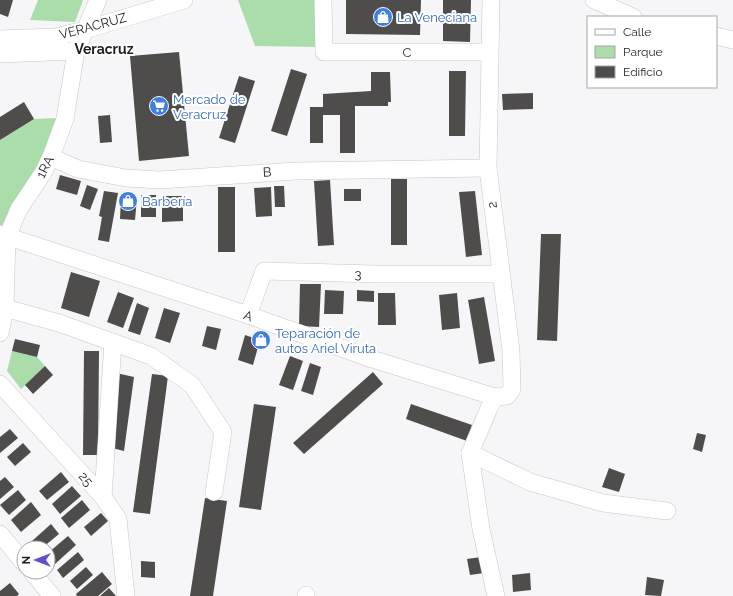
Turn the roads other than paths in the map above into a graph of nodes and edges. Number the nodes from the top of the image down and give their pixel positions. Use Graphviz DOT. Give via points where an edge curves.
graph roads {
  1 [pos="98,0"];
  2 [pos="184,0"];
  3 [pos="323,0"];
  4 [pos="491,0"];
  5 [pos="594,0"];
  6 [pos="631,16"];
  7 [pos="85,30"];
  8 [pos="717,36"];
  9 [pos="0,39"];
  10 [pos="733,40"];
  11 [pos="76,51"];
  12 [pos="489,52"];
  13 [pos="0,54"];
  14 [pos="50,157"];
  15 [pos="488,168"];
  16 [pos="4,235"];
  17 [pos="500,274"];
  18 [pos="5,308"];
  19 [pos="248,315"];
  20 [pos="0,333"];
  21 [pos="113,342"];
  22 [pos="0,384"];
  23 [pos="496,397"];
  24 [pos="470,453"];
  25 [pos="214,492"];
  26 [pos="103,498"];
  27 [pos="667,510"];
  28 [pos="0,534"];
  29 [pos="16,553"];
  30 [pos="39,580"];
  31 [pos="52,596"];
  32 [pos="126,596"];
  33 [pos="496,596"];
  1 -- 7 [label="street, 1RA"];
  2 -- 7 [label="street, VERACRUZ"];
  3 -- 12 [label="street, C" via="324,52"];
  4 -- 12 [label="street, 2"];
  5 -- 6 [label="street"];
  7 -- 9 [label="street, VERACRUZ" via="55,37"];
  7 -- 11 [label="street, 1RA"];
  8 -- 10 [label="street"];
  11 -- 13 [label="street, VERACRUZ"];
  11 -- 14 [label="street, 1RA" via="65,119"];
  12 -- 15 [label="street, 2"];
  14 -- 15 [label="street, B" via="78,169 126,178 159,180 296,170"];
  14 -- 16 [label="street, 1RA" via="43,173"];
  15 -- 17 [label="street, 2"];
  16 -- 18 [label="street, 1RA"];
  16 -- 19 [label="street, A"];
  17 -- 19 [label="street, 3" via="264,271"];
  17 -- 23 [label="street, 2" via="511,351 512,389 507,396"];
  18 -- 20 [label="street, 1RA"];
  18 -- 21 [label="street"];
  19 -- 23 [label="street, A" via="372,359"];
  21 -- 25 [label="street" via="151,356 192,385 200,396 223,432"];
  21 -- 26 [label="street"];
  22 -- 26 [label="street, 25"];
  23 -- 24 [label="street"];
  24 -- 27 [label="street" via="530,482 603,503"];
  24 -- 33 [label="street" via="481,529"];
  26 -- 32 [label="street, 25" via="118,519"];
  28 -- 29 [label="street"];
  30 -- 31 [label="street"];
}
